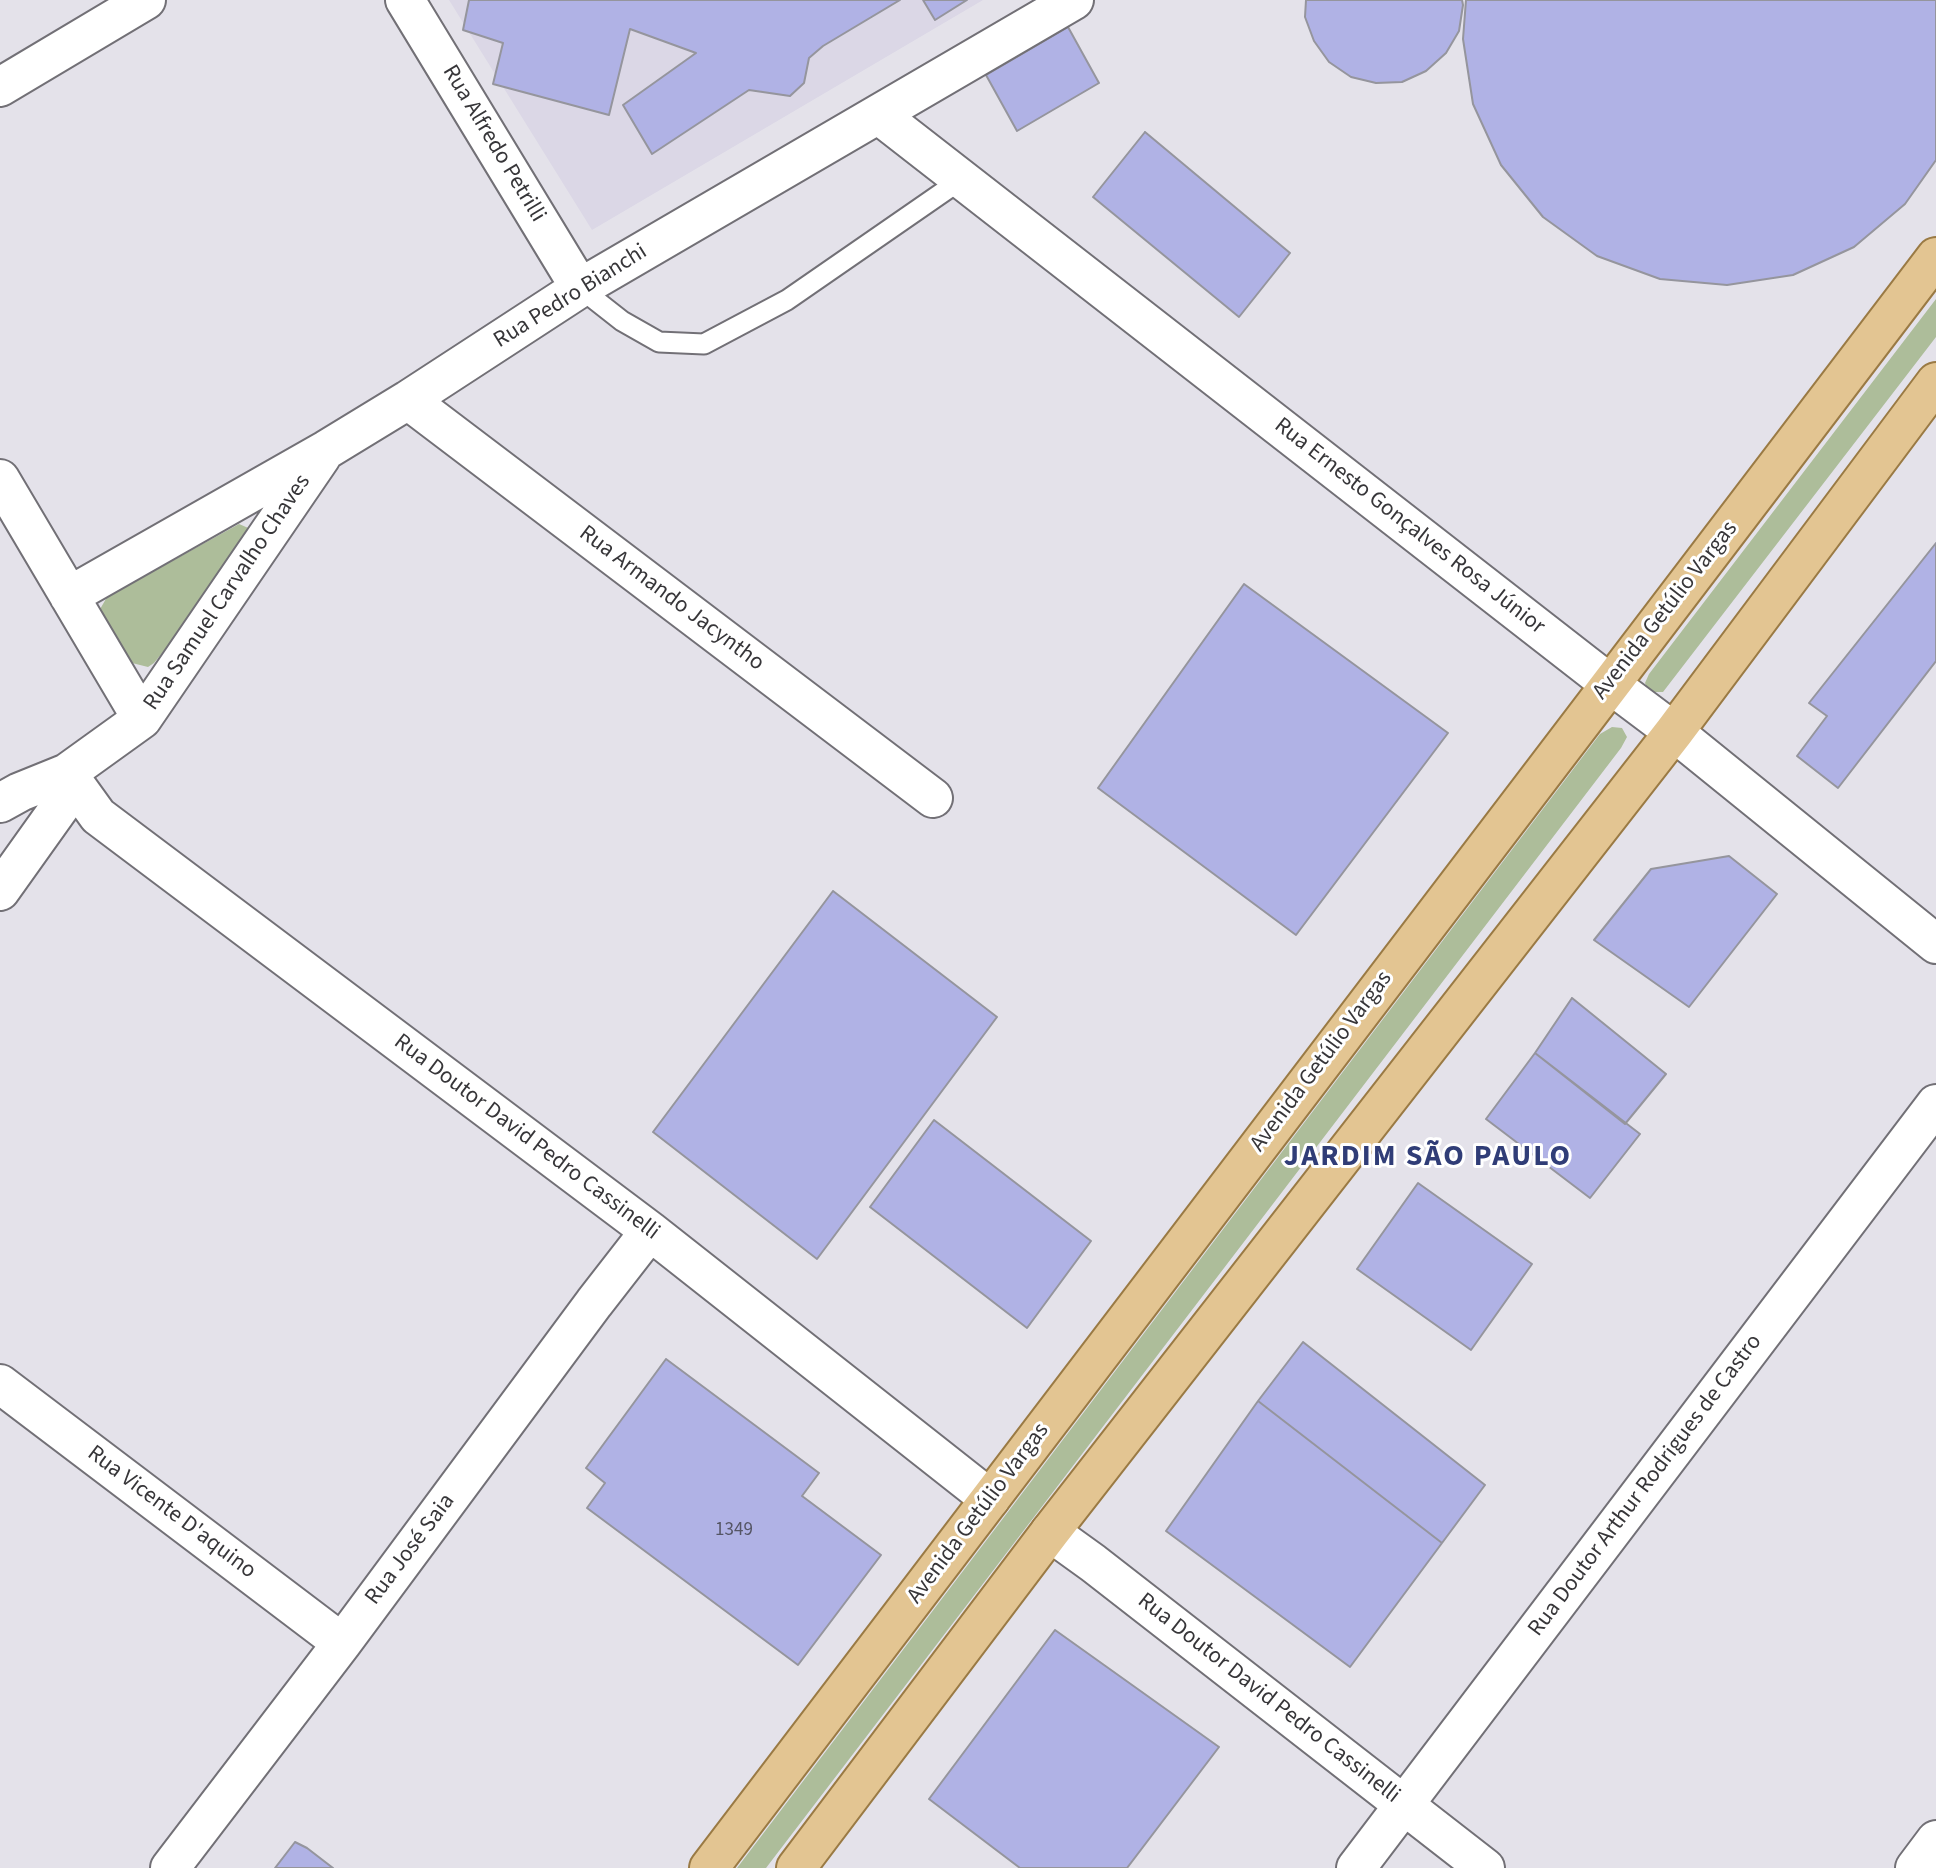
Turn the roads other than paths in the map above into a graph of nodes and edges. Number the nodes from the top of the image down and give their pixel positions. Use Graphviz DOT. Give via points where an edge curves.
graph roads {
  1 [pos="146,0"];
  2 [pos="405,0"];
  3 [pos="1074,0"];
  4 [pos="0,87"];
  5 [pos="879,115"];
  6 [pos="962,179"];
  7 [pos="1936,257"];
  8 [pos="580,288"];
  9 [pos="1936,382"];
  10 [pos="408,400"];
  11 [pos="326,450"];
  12 [pos="0,479"];
  13 [pos="69,596"];
  14 [pos="1610,684"];
  15 [pos="142,719"];
  16 [pos="1674,732"];
  17 [pos="67,773"];
  18 [pos="933,798"];
  19 [pos="0,803"];
  20 [pos="0,891"];
  21 [pos="1936,944"];
  22 [pos="1936,1104"];
  23 [pos="650,1231"];
  24 [pos="0,1384"];
  25 [pos="990,1499"];
  26 [pos="1050,1532"];
  27 [pos="342,1643"];
  28 [pos="1405,1805"];
  29 [pos="1936,1840"];
  30 [pos="170,1868"];
  31 [pos="709,1868"];
  32 [pos="796,1868"];
  33 [pos="1356,1868"];
  34 [pos="1485,1868"];
  35 [pos="1915,1868"];
  1 -- 4 [label="street"];
  2 -- 8 [label="street, Rua Alfredo Petrilli"];
  3 -- 5 [label="street, Rua Pedro Bianchi"];
  5 -- 6 [label="street, Rua Ernesto Gonçalves Rosa Júnior"];
  5 -- 8 [label="street, Rua Pedro Bianchi"];
  6 -- 8 [label="lane" via="787,300 704,344 659,342 622,321"];
  6 -- 14 [label="street, Rua Ernesto Gonçalves Rosa Júnior"];
  7 -- 14 [label="main road, Avenida Getúlio Vargas"];
  8 -- 10 [label="street, Rua Pedro Bianchi"];
  9 -- 16 [label="main road"];
  10 -- 11 [label="street, Rua Pedro Bianchi"];
  10 -- 18 [label="street, Rua Armando Jacyntho"];
  11 -- 13 [label="street, Rua Pedro Bianchi"];
  11 -- 15 [label="street, Rua Samuel Carvalho Chaves"];
  12 -- 13 [label="street"];
  13 -- 15 [label="street"];
  14 -- 16 [label="street, Rua Ernesto Gonçalves Rosa Júnior"];
  14 -- 25 [label="main road, Avenida Getúlio Vargas"];
  15 -- 17 [label="street, Rua Samuel Carvalho Chaves"];
  16 -- 21 [label="street, Rua Ernesto Gonçalves Rosa Júnior"];
  16 -- 26 [label="main road"];
  17 -- 19 [label="street, Rua Samuel Carvalho Chaves"];
  17 -- 20 [label="street" via="62,804"];
  17 -- 23 [label="street, Rua Doutor David Pedro Cassinelli" via="98,816"];
  22 -- 28 [label="street, Rua Doutor Arthur Rodrigues de Castro"];
  23 -- 25 [label="street, Rua Doutor David Pedro Cassinelli"];
  23 -- 27 [label="street, Rua José Saia"];
  24 -- 27 [label="street, Rua Vicente D'aquino"];
  25 -- 31 [label="main road, Avenida Getúlio Vargas"];
  26 -- 28 [label="street, Rua Doutor David Pedro Cassinelli"];
  26 -- 32 [label="main road"];
  27 -- 30 [label="street, Rua José Saia"];
  28 -- 33 [label="street, Rua Doutor Arthur Rodrigues de Castro"];
  28 -- 34 [label="street, Rua Doutor David Pedro Cassinelli"];
  29 -- 35 [label="street"];
}
